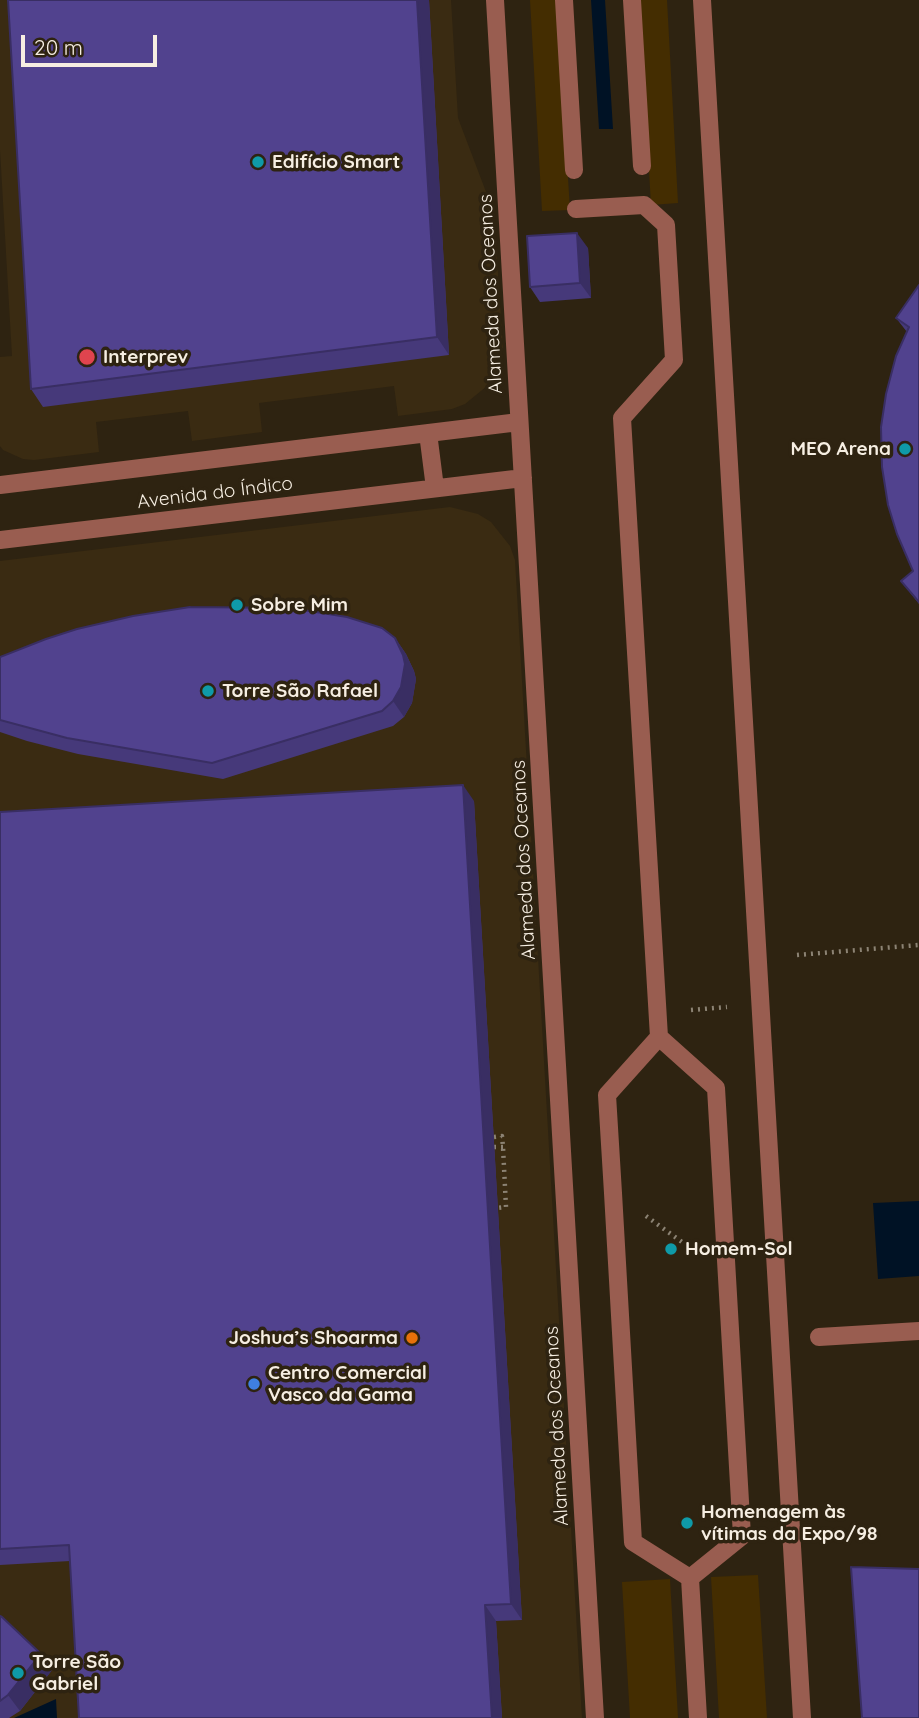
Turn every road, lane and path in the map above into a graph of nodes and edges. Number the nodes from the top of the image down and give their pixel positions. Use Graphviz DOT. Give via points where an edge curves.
graph roads {
  1 [pos="495,0"];
  2 [pos="564,0"];
  3 [pos="632,0"];
  4 [pos="702,0"];
  5 [pos="642,166"];
  6 [pos="574,170"];
  7 [pos="576,209"];
  8 [pos="519,422"];
  9 [pos="428,433"];
  10 [pos="523,478"];
  11 [pos="0,485"];
  12 [pos="435,488"];
  13 [pos="0,540"];
  14 [pos="919,945"];
  15 [pos="797,955"];
  16 [pos="732,1007"];
  17 [pos="657,1012"];
  18 [pos="659,1037"];
  19 [pos="494,1137"];
  20 [pos="494,1147"];
  21 [pos="503,1147"];
  22 [pos="496,1182"];
  23 [pos="505,1182"];
  24 [pos="613,1193"];
  25 [pos="498,1208"];
  26 [pos="727,1274"];
  27 [pos="919,1331"];
  28 [pos="819,1337"];
  29 [pos="690,1578"];
  30 [pos="595,1718"];
  31 [pos="698,1718"];
  32 [pos="802,1718"];
  1 -- 8 [label="street, Alameda dos Oceanos"];
  2 -- 6 [label="street"];
  3 -- 5 [label="street"];
  4 -- 32 [label="street"];
  7 -- 17 [label="street" via="644,205 666,225 674,360 622,418"];
  8 -- 9 [label="street, Avenida do Índico"];
  8 -- 10 [label="street, Alameda dos Oceanos"];
  9 -- 11 [label="street, Avenida do Índico"];
  9 -- 12 [label="street"];
  10 -- 12 [label="street, Avenida do Índico"];
  10 -- 30 [label="street, Alameda dos Oceanos"];
  12 -- 13 [label="street, Avenida do Índico"];
  14 -- 15 [label="path"];
  16 -- 17 [label="path"];
  17 -- 18 [label="street"];
  18 -- 24 [label="street" via="607,1094"];
  18 -- 26 [label="street" via="716,1088"];
  19 -- 21 [label="path" via="502,1136"];
  20 -- 21 [label="path"];
  21 -- 23 [label="path"];
  22 -- 23 [label="path"];
  23 -- 25 [label="path" via="506,1206"];
  24 -- 26 [label="path"];
  24 -- 29 [label="street" via="633,1542"];
  26 -- 29 [label="street" via="743,1535"];
  27 -- 28 [label="street"];
  29 -- 31 [label="street"];
}
